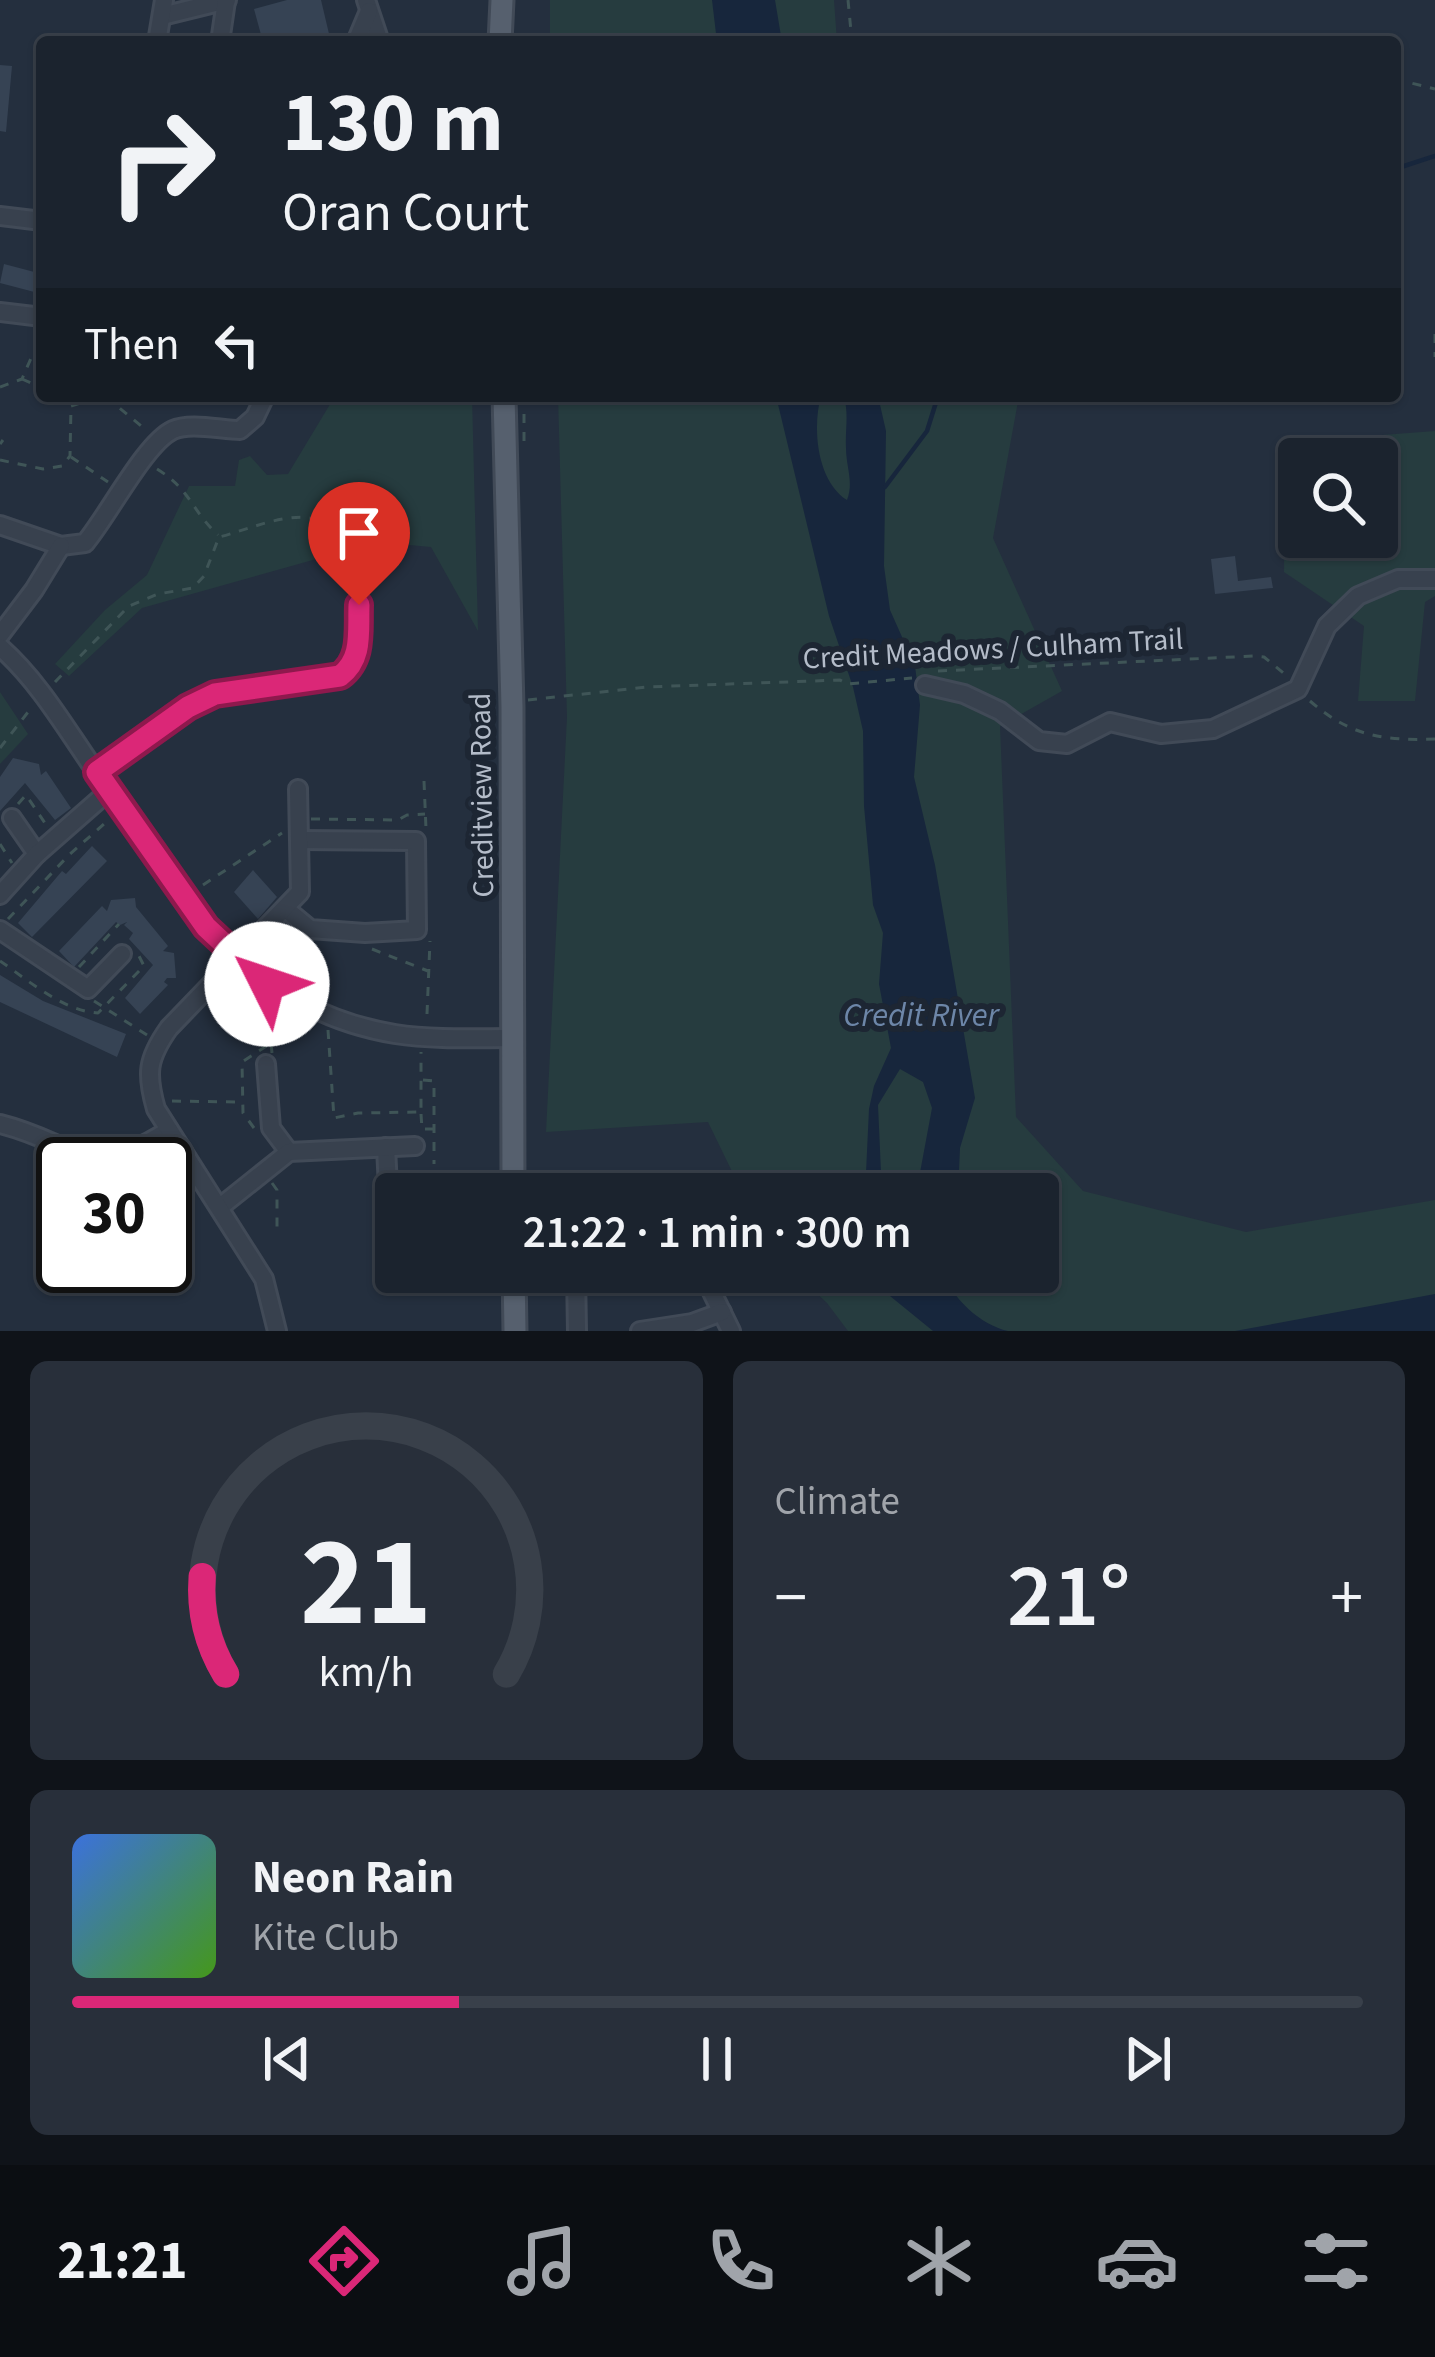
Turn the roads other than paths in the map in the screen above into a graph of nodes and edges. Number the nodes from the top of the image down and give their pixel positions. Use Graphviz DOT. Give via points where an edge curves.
graph roads {
  1 [pos="502,0"];
  2 [pos="226,1"];
  3 [pos="367,6"];
  4 [pos="163,8"];
  5 [pos="221,36"];
  6 [pos="358,36"];
  7 [pos="378,36"];
  8 [pos="500,36"];
  9 [pos="0,216"];
  10 [pos="36,220"];
  11 [pos="0,312"];
  12 [pos="36,316"];
  13 [pos="262,402"];
  14 [pos="504,402"];
  15 [pos="0,525"];
  16 [pos="61,546"];
  17 [pos="1435,579"];
  18 [pos="359,605"];
  19 [pos="0,634"];
  20 [pos="0,647"];
  21 [pos="918,682"];
  22 [pos="97,772"];
  23 [pos="298,789"];
  24 [pos="110,790"];
  25 [pos="10,816"];
  26 [pos="300,830"];
  27 [pos="37,854"];
  28 [pos="0,895"];
  29 [pos="287,910"];
  30 [pos="0,929"];
  31 [pos="122,954"];
  32 [pos="238,960"];
  33 [pos="514,1038"];
  34 [pos="266,1064"];
  35 [pos="0,1124"];
  36 [pos="169,1130"];
  37 [pos="416,1146"];
  38 [pos="386,1147"];
  39 [pos="289,1152"];
  40 [pos="387,1173"];
  41 [pos="513,1173"];
  42 [pos="220,1207"];
  43 [pos="514,1293"];
  44 [pos="576,1293"];
  45 [pos="712,1293"];
  46 [pos="722,1312"];
  47 [pos="277,1331"];
  48 [pos="514,1331"];
  49 [pos="577,1331"];
  50 [pos="640,1331"];
  51 [pos="731,1331"];
  1 -- 8 [label="main road"];
  2 -- 4 [label="street"];
  2 -- 5 [label="street"];
  3 -- 6 [label="street"];
  3 -- 7 [label="street"];
  9 -- 10 [label="street"];
  11 -- 12 [label="street"];
  13 -- 16 [label="street" via="240,430 172,430 142,459 85,543"];
  14 -- 33 [label="main road, Creditview Road"];
  15 -- 16 [label="street"];
  16 -- 19 [label="street"];
  17 -- 21 [label="street" via="1398,579 1358,596 1327,626 1298,688 1213,728 1161,734 1110,722 1067,744 1039,741 1000,711"];
  18 -- 22 [label="street" via="358,656 340,676 215,694"];
  20 -- 22 [label="street"];
  22 -- 24 [label="street"];
  23 -- 26 [label="street"];
  24 -- 27 [label="street"];
  24 -- 32 [label="street"];
  25 -- 27 [label="street"];
  26 -- 29 [label="street" via="300,892"];
  26 -- 29 [label="street" via="416,841 417,930 310,928"];
  27 -- 28 [label="street"];
  29 -- 32 [label="street"];
  30 -- 31 [label="street" via="88,989"];
  32 -- 33 [label="street" via="327,1016 372,1029"];
  32 -- 36 [label="street" via="159,1042 147,1078"];
  33 -- 41 [label="main road, Creditview Road"];
  34 -- 39 [label="street" via="271,1128"];
  35 -- 36 [label="street" via="93,1160 137,1151"];
  36 -- 42 [label="street"];
  37 -- 38 [label="street"];
  38 -- 39 [label="street"];
  38 -- 40 [label="street"];
  39 -- 42 [label="street"];
  42 -- 47 [label="street" via="264,1279"];
  43 -- 48 [label="main road"];
  44 -- 49 [label="street"];
  45 -- 46 [label="street"];
  46 -- 50 [label="street"];
  46 -- 51 [label="street"];
}
